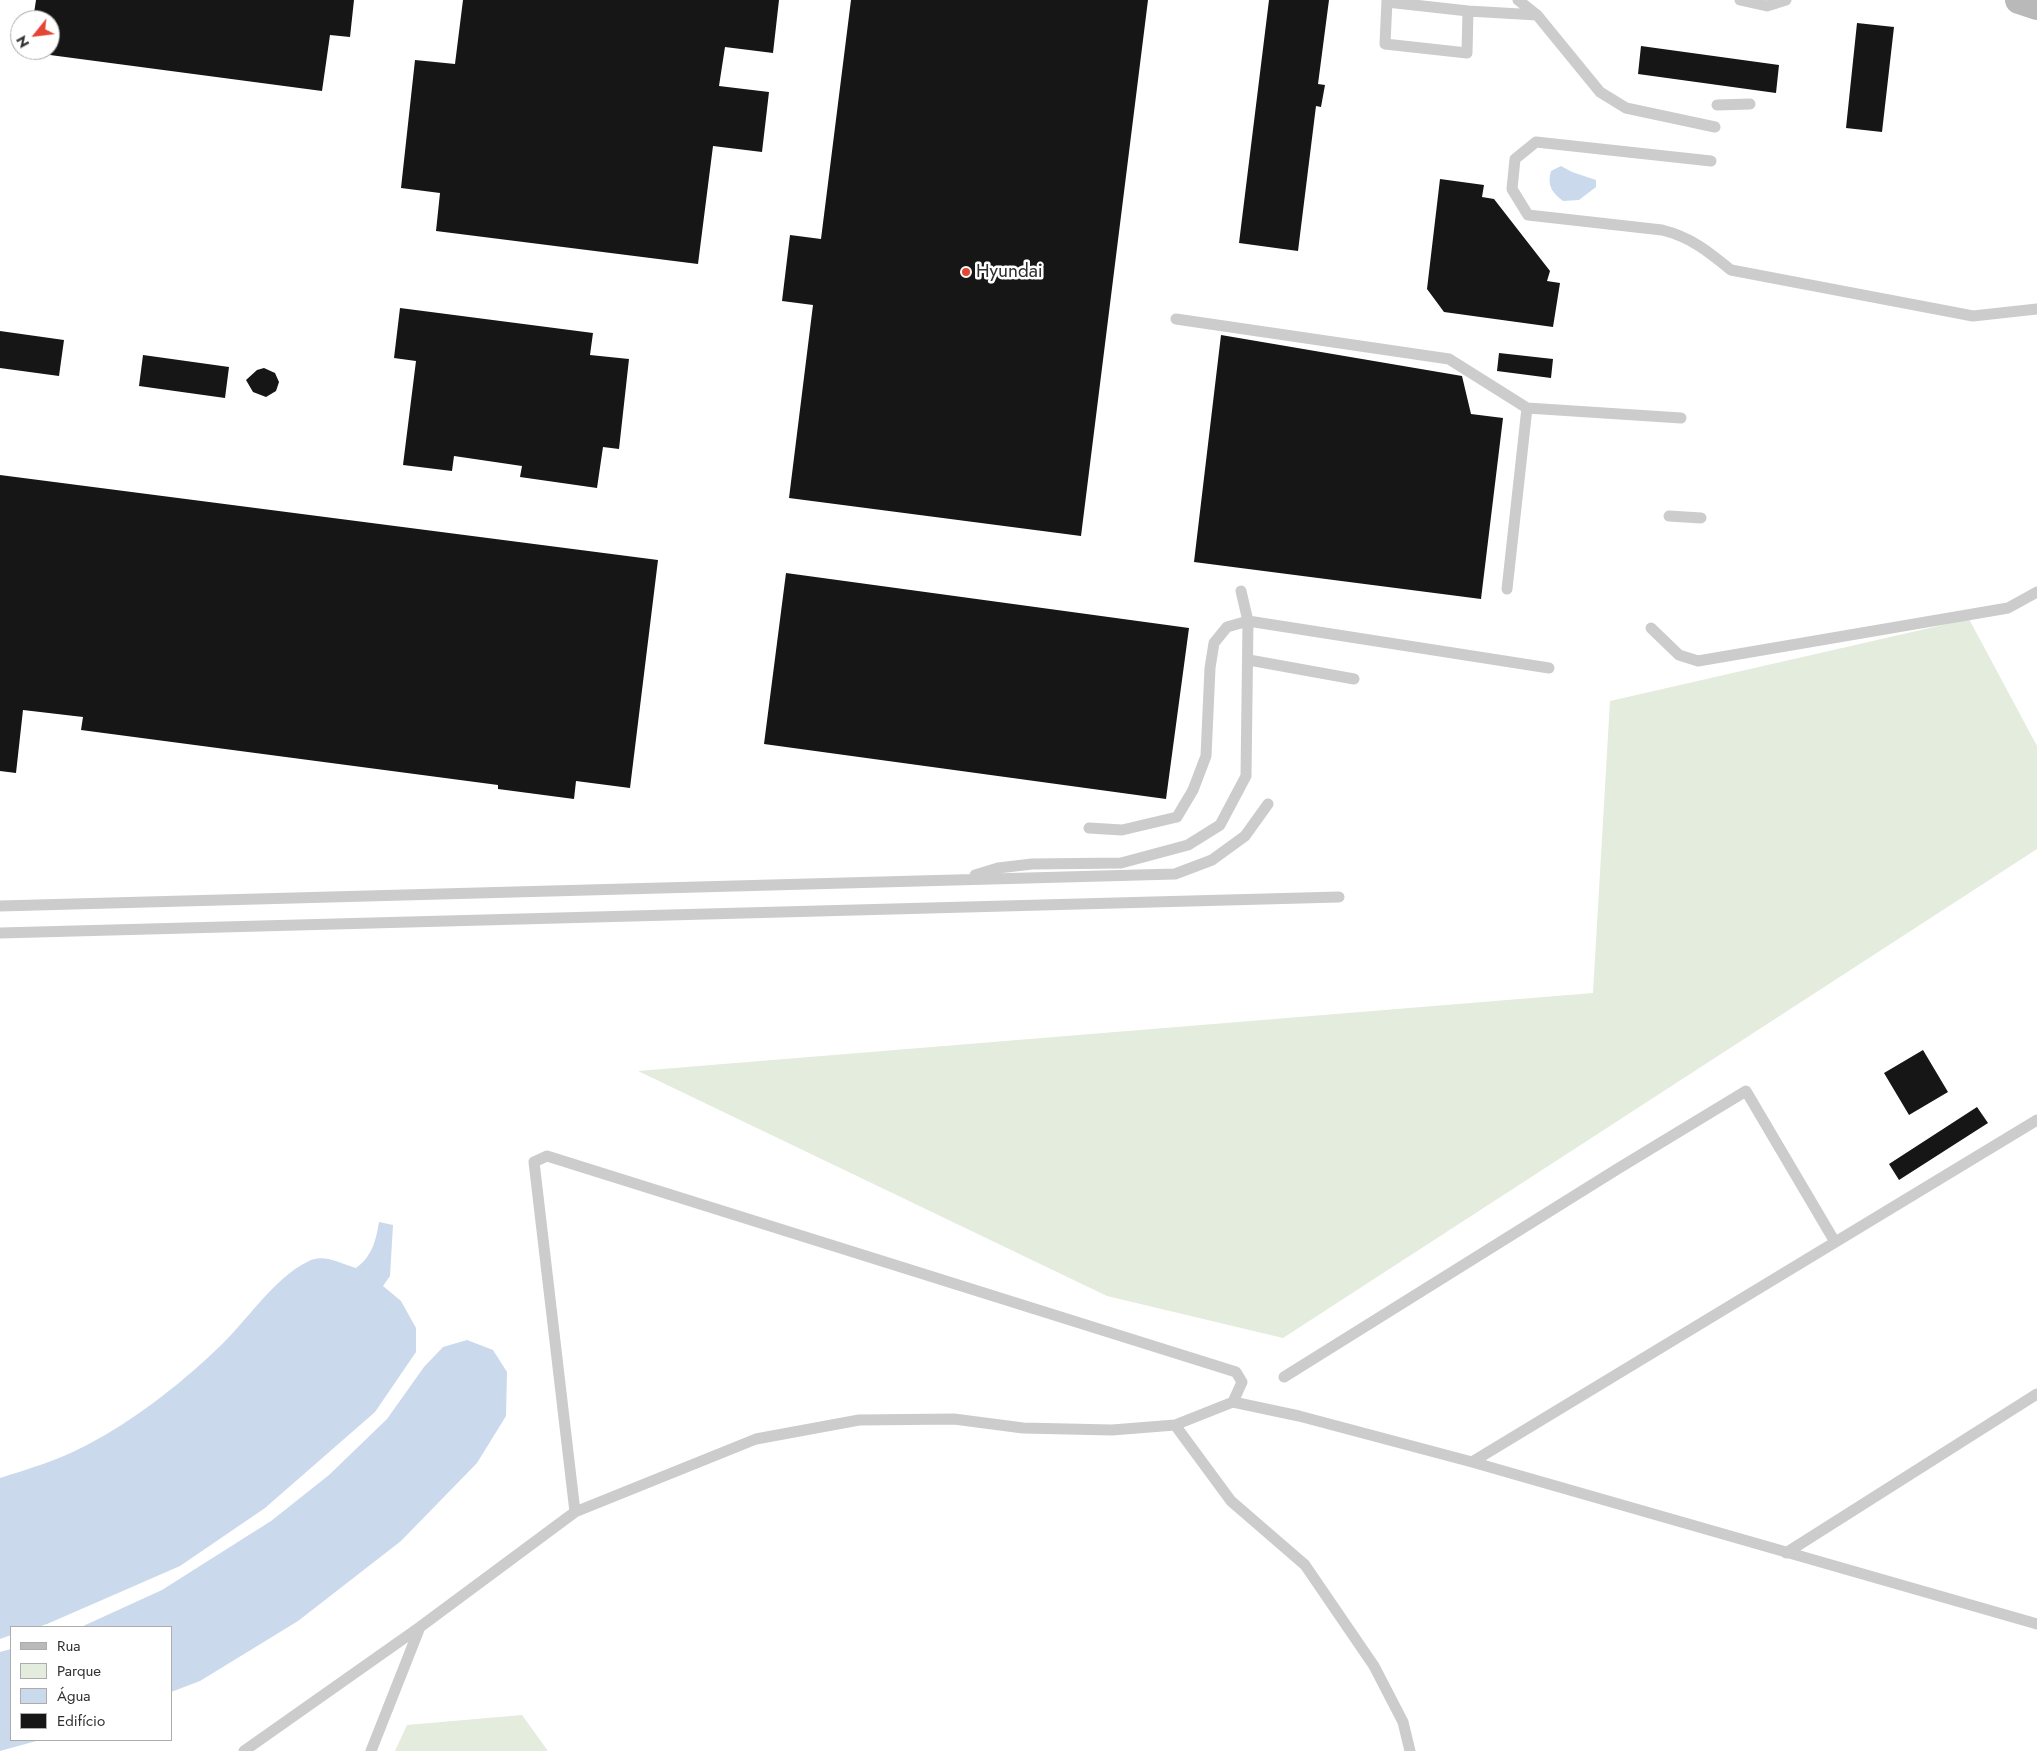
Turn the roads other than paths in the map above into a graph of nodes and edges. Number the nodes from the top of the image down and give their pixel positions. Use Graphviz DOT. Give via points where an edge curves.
graph roads {
  1 [pos="1518,0"];
  2 [pos="1740,0"];
  3 [pos="1786,0"];
  4 [pos="2020,0"];
  5 [pos="1387,1"];
  6 [pos="2037,6"];
  7 [pos="1468,12"];
  8 [pos="1537,15"];
  9 [pos="1750,104"];
  10 [pos="1717,105"];
  11 [pos="1715,127"];
  12 [pos="1710,161"];
  13 [pos="2037,309"];
  14 [pos="1176,319"];
  15 [pos="1527,408"];
  16 [pos="1681,418"];
  17 [pos="1669,516"];
  18 [pos="1701,518"];
  19 [pos="1506,589"];
  20 [pos="1241,590"];
  21 [pos="2037,592"];
  22 [pos="1248,621"];
  23 [pos="1651,628"];
  24 [pos="1248,660"];
  25 [pos="1549,668"];
  26 [pos="1354,679"];
  27 [pos="1268,804"];
  28 [pos="1089,828"];
  29 [pos="959,880"];
  30 [pos="1339,897"];
  31 [pos="0,906"];
  32 [pos="0,934"];
  33 [pos="2037,1120"];
  34 [pos="1835,1242"];
  35 [pos="1284,1377"];
  36 [pos="2037,1394"];
  37 [pos="1233,1402"];
  38 [pos="1175,1425"];
  39 [pos="1472,1462"];
  40 [pos="575,1512"];
  41 [pos="1786,1553"];
  42 [pos="2037,1624"];
  43 [pos="420,1627"];
  44 [pos="244,1751"];
  45 [pos="371,1751"];
  46 [pos="1410,1751"];
  1 -- 8 [label="lane"];
  2 -- 3 [label="lane" via="1767,6"];
  4 -- 6 [label="main road"];
  5 -- 7 [label="lane"];
  5 -- 7 [label="lane" via="1385,44 1466,53"];
  7 -- 8 [label="lane"];
  8 -- 11 [label="lane" via="1600,92 1626,108"];
  9 -- 10 [label="lane"];
  12 -- 13 [label="lane" via="1536,142 1515,159 1512,189 1528,215 1681,235 1702,246 1731,270 1973,316"];
  14 -- 15 [label="lane" via="1449,358"];
  15 -- 16 [label="lane"];
  15 -- 19 [label="lane"];
  17 -- 18 [label="lane"];
  20 -- 22 [label="lane"];
  21 -- 23 [label="lane" via="2008,608 1698,661 1679,655"];
  22 -- 24 [label="lane"];
  22 -- 25 [label="lane"];
  22 -- 28 [label="lane" via="1227,627 1214,643 1206,756 1193,790 1177,817 1122,830"];
  24 -- 26 [label="lane"];
  24 -- 29 [label="lane" via="1246,776 1220,825 1188,845 1122,863 1032,864 998,868"];
  27 -- 29 [label="lane" via="1245,836 1212,860 1175,874"];
  29 -- 31 [label="lane"];
  30 -- 32 [label="lane"];
  33 -- 34 [label="lane"];
  34 -- 35 [label="lane" via="1746,1091"];
  34 -- 39 [label="lane"];
  36 -- 41 [label="lane"];
  37 -- 38 [label="lane"];
  37 -- 39 [label="lane"];
  37 -- 40 [label="lane" via="1242,1382 1236,1372 547,1156 534,1162"];
  38 -- 40 [label="lane" via="1112,1430 1023,1428 954,1420 859,1420 756,1439"];
  38 -- 46 [label="lane" via="1232,1501 1305,1565 1374,1666 1403,1722"];
  39 -- 41 [label="lane"];
  40 -- 43 [label="lane"];
  41 -- 42 [label="lane"];
  43 -- 44 [label="lane"];
  43 -- 45 [label="lane"];
}
